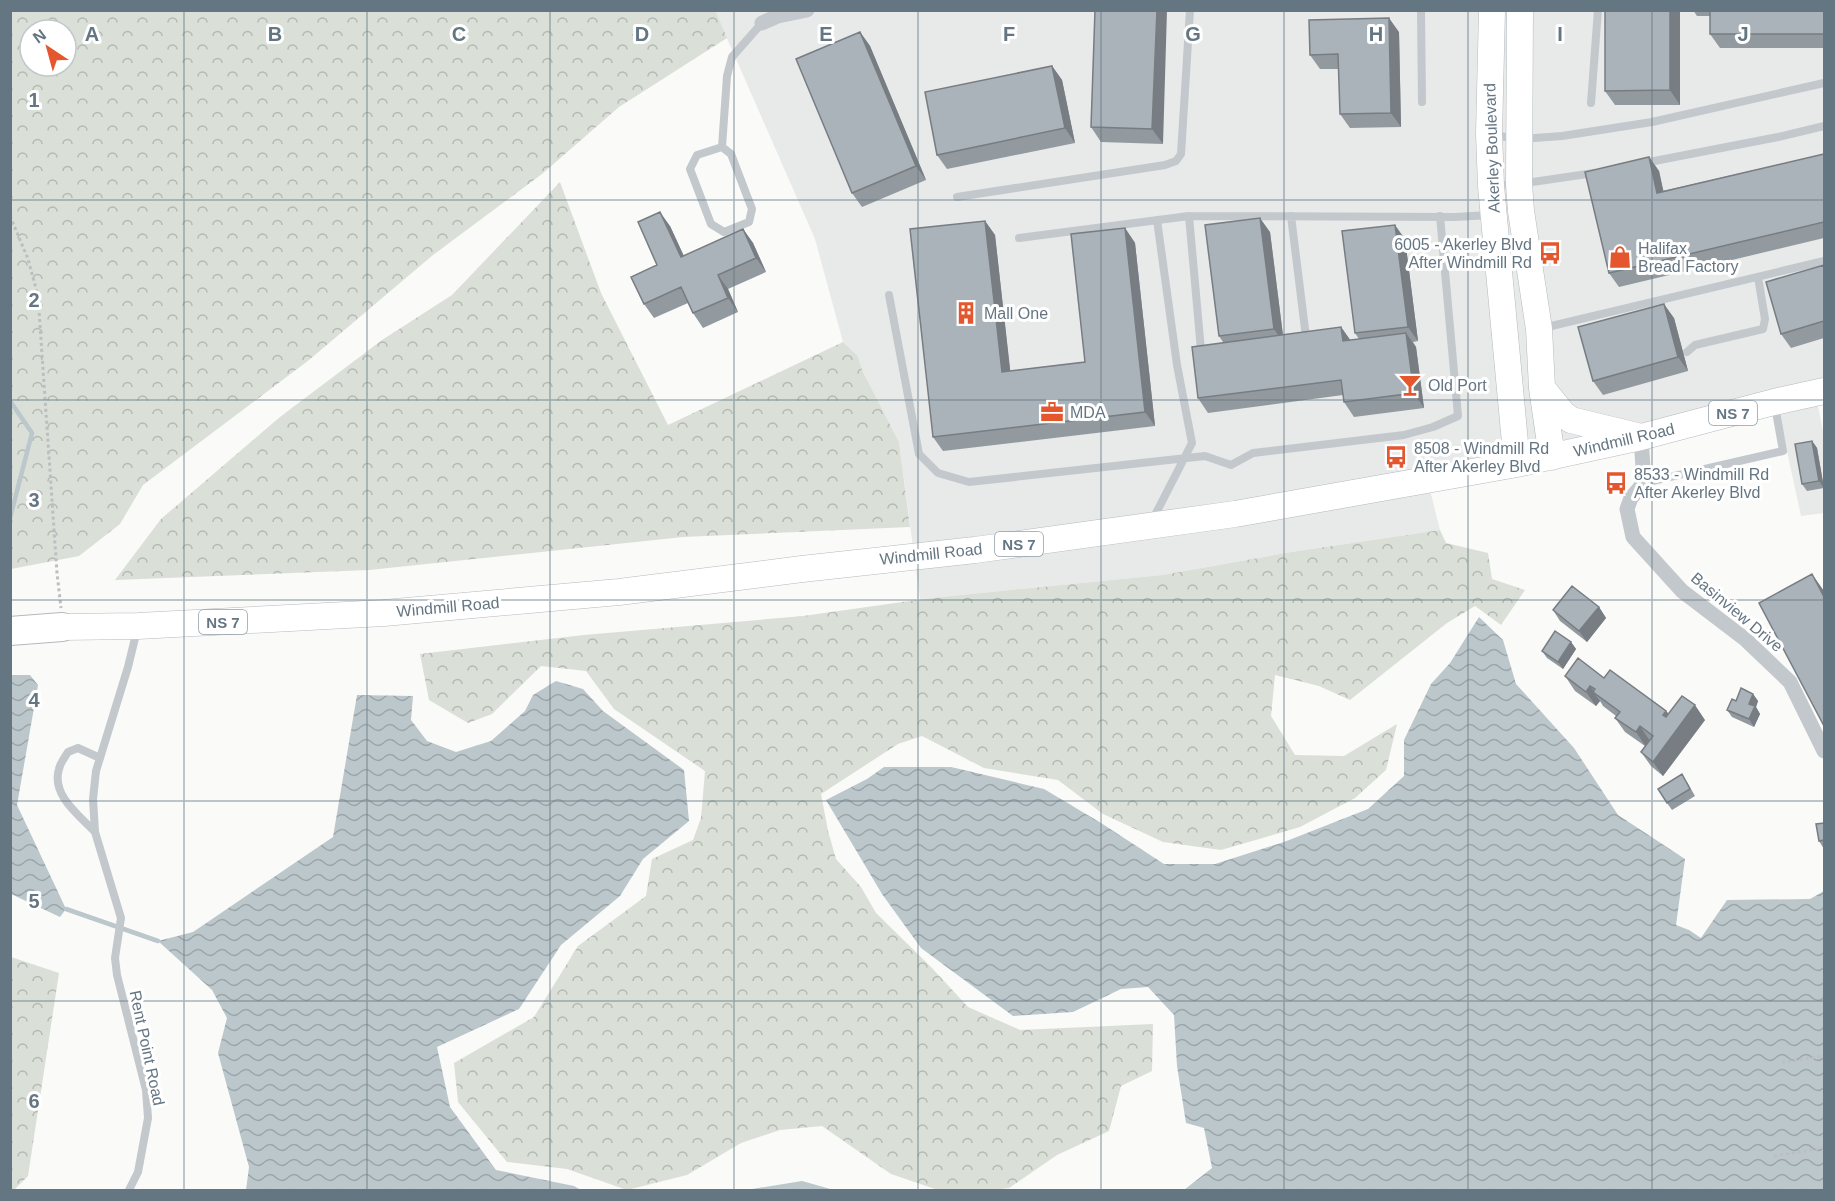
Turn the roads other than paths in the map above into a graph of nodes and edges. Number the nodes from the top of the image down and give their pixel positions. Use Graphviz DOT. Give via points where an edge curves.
graph roads {
  1 [pos="807,10"];
  2 [pos="1190,10"];
  3 [pos="1421,10"];
  4 [pos="1492,10"];
  5 [pos="1520,10"];
  6 [pos="1598,10"];
  7 [pos="762,23"];
  8 [pos="1824,83"];
  9 [pos="1422,102"];
  10 [pos="1592,103"];
  11 [pos="1824,126"];
  12 [pos="1489,134"];
  13 [pos="1519,139"];
  14 [pos="722,147"];
  15 [pos="1633,165"];
  16 [pos="1599,172"];
  17 [pos="1519,184"];
  18 [pos="1491,186"];
  19 [pos="957,197"];
  20 [pos="1507,213"];
  21 [pos="1189,216"];
  22 [pos="1291,216"];
  23 [pos="1440,216"];
  24 [pos="1157,220"];
  25 [pos="1019,238"];
  26 [pos="1824,261"];
  27 [pos="1758,277"];
  28 [pos="889,295"];
  29 [pos="1539,328"];
  30 [pos="1306,337"];
  31 [pos="1201,350"];
  32 [pos="1687,352"];
  33 [pos="1542,388"];
  34 [pos="1824,392"];
  35 [pos="1774,402"];
  36 [pos="1641,437"];
  37 [pos="1552,457"];
  38 [pos="1185,458"];
  39 [pos="1517,464"];
  40 [pos="1644,483"];
  41 [pos="1150,526"];
  42 [pos="138,626"];
  43 [pos="62,627"];
  44 [pos="10,629"];
  45 [pos="1824,751"];
  46 [pos="100,759"];
  47 [pos="95,832"];
  48 [pos="129,1191"];
  1 -- 7 [label="street"];
  2 -- 19 [label="lane" via="1181,154 1176,160 1165,165"];
  3 -- 9 [label="lane"];
  4 -- 12 [label="main road, Akerley Boulevard"];
  5 -- 13 [label="main road, Akerley Boulevard"];
  6 -- 10 [label="lane"];
  7 -- 14 [label="lane" via="732,57"];
  8 -- 13 [label="lane" via="1652,123"];
  11 -- 15 [label="lane"];
  12 -- 13 [label="lane"];
  12 -- 18 [label="main road, Akerley Boulevard"];
  13 -- 17 [label="main road, Akerley Boulevard"];
  14 -- 14 [label="lane" via="697,155 690,169 711,224 724,232 749,222 752,209 731,154"];
  16 -- 17 [label="lane"];
  17 -- 18 [label="lane"];
  17 -- 20 [label="main road, Akerley Boulevard"];
  18 -- 20 [label="main road, Akerley Boulevard"];
  20 -- 23 [label="lane"];
  20 -- 29 [label="main road, Akerley Boulevard"];
  20 -- 39 [label="main road, Akerley Boulevard"];
  21 -- 22 [label="lane"];
  21 -- 24 [label="lane"];
  21 -- 31 [label="lane"];
  22 -- 23 [label="lane"];
  22 -- 30 [label="lane"];
  23 -- 38 [label="lane" via="1458,416 1404,435 1253,453 1231,465 1205,456"];
  24 -- 25 [label="lane"];
  24 -- 38 [label="lane" via="1192,443"];
  26 -- 27 [label="lane"];
  27 -- 29 [label="lane"];
  27 -- 32 [label="lane" via="1763,329 1695,345"];
  28 -- 38 [label="lane" via="919,454 938,473 969,482"];
  29 -- 33 [label="main road, Akerley Boulevard"];
  33 -- 36 [label="main road" via="1571,420"];
  33 -- 37 [label="main road, Akerley Boulevard"];
  34 -- 35 [label="main road, Windmill Road / NS 7"];
  35 -- 36 [label="main road, Windmill Road / NS 7"];
  35 -- 40 [label="lane" via="1783,451"];
  36 -- 37 [label="main road, Windmill Road / NS 7"];
  36 -- 40 [label="street"];
  37 -- 39 [label="main road, Windmill Road / NS 7"];
  38 -- 41 [label="lane"];
  39 -- 41 [label="main road, Windmill Road / NS 7"];
  40 -- 45 [label="street, Basinview Drive" via="1627,509 1633,537 1682,591 1745,639 1790,682"];
  41 -- 42 [label="main road, Windmill Road / NS 7" via="619,592 384,613"];
  42 -- 43 [label="main road, Windmill Road / NS 7"];
  42 -- 46 [label="lane"];
  43 -- 44 [label="highway, Windmill Road / NS 7"];
  46 -- 47 [label="lane" via="93,799"];
  46 -- 47 [label="lane" via="78,748 68,752 58,777 62,796"];
  47 -- 48 [label="lane, Rent Point Road" via="121,918 115,957 117,975 146,1090 148,1118 138,1172"];
}
